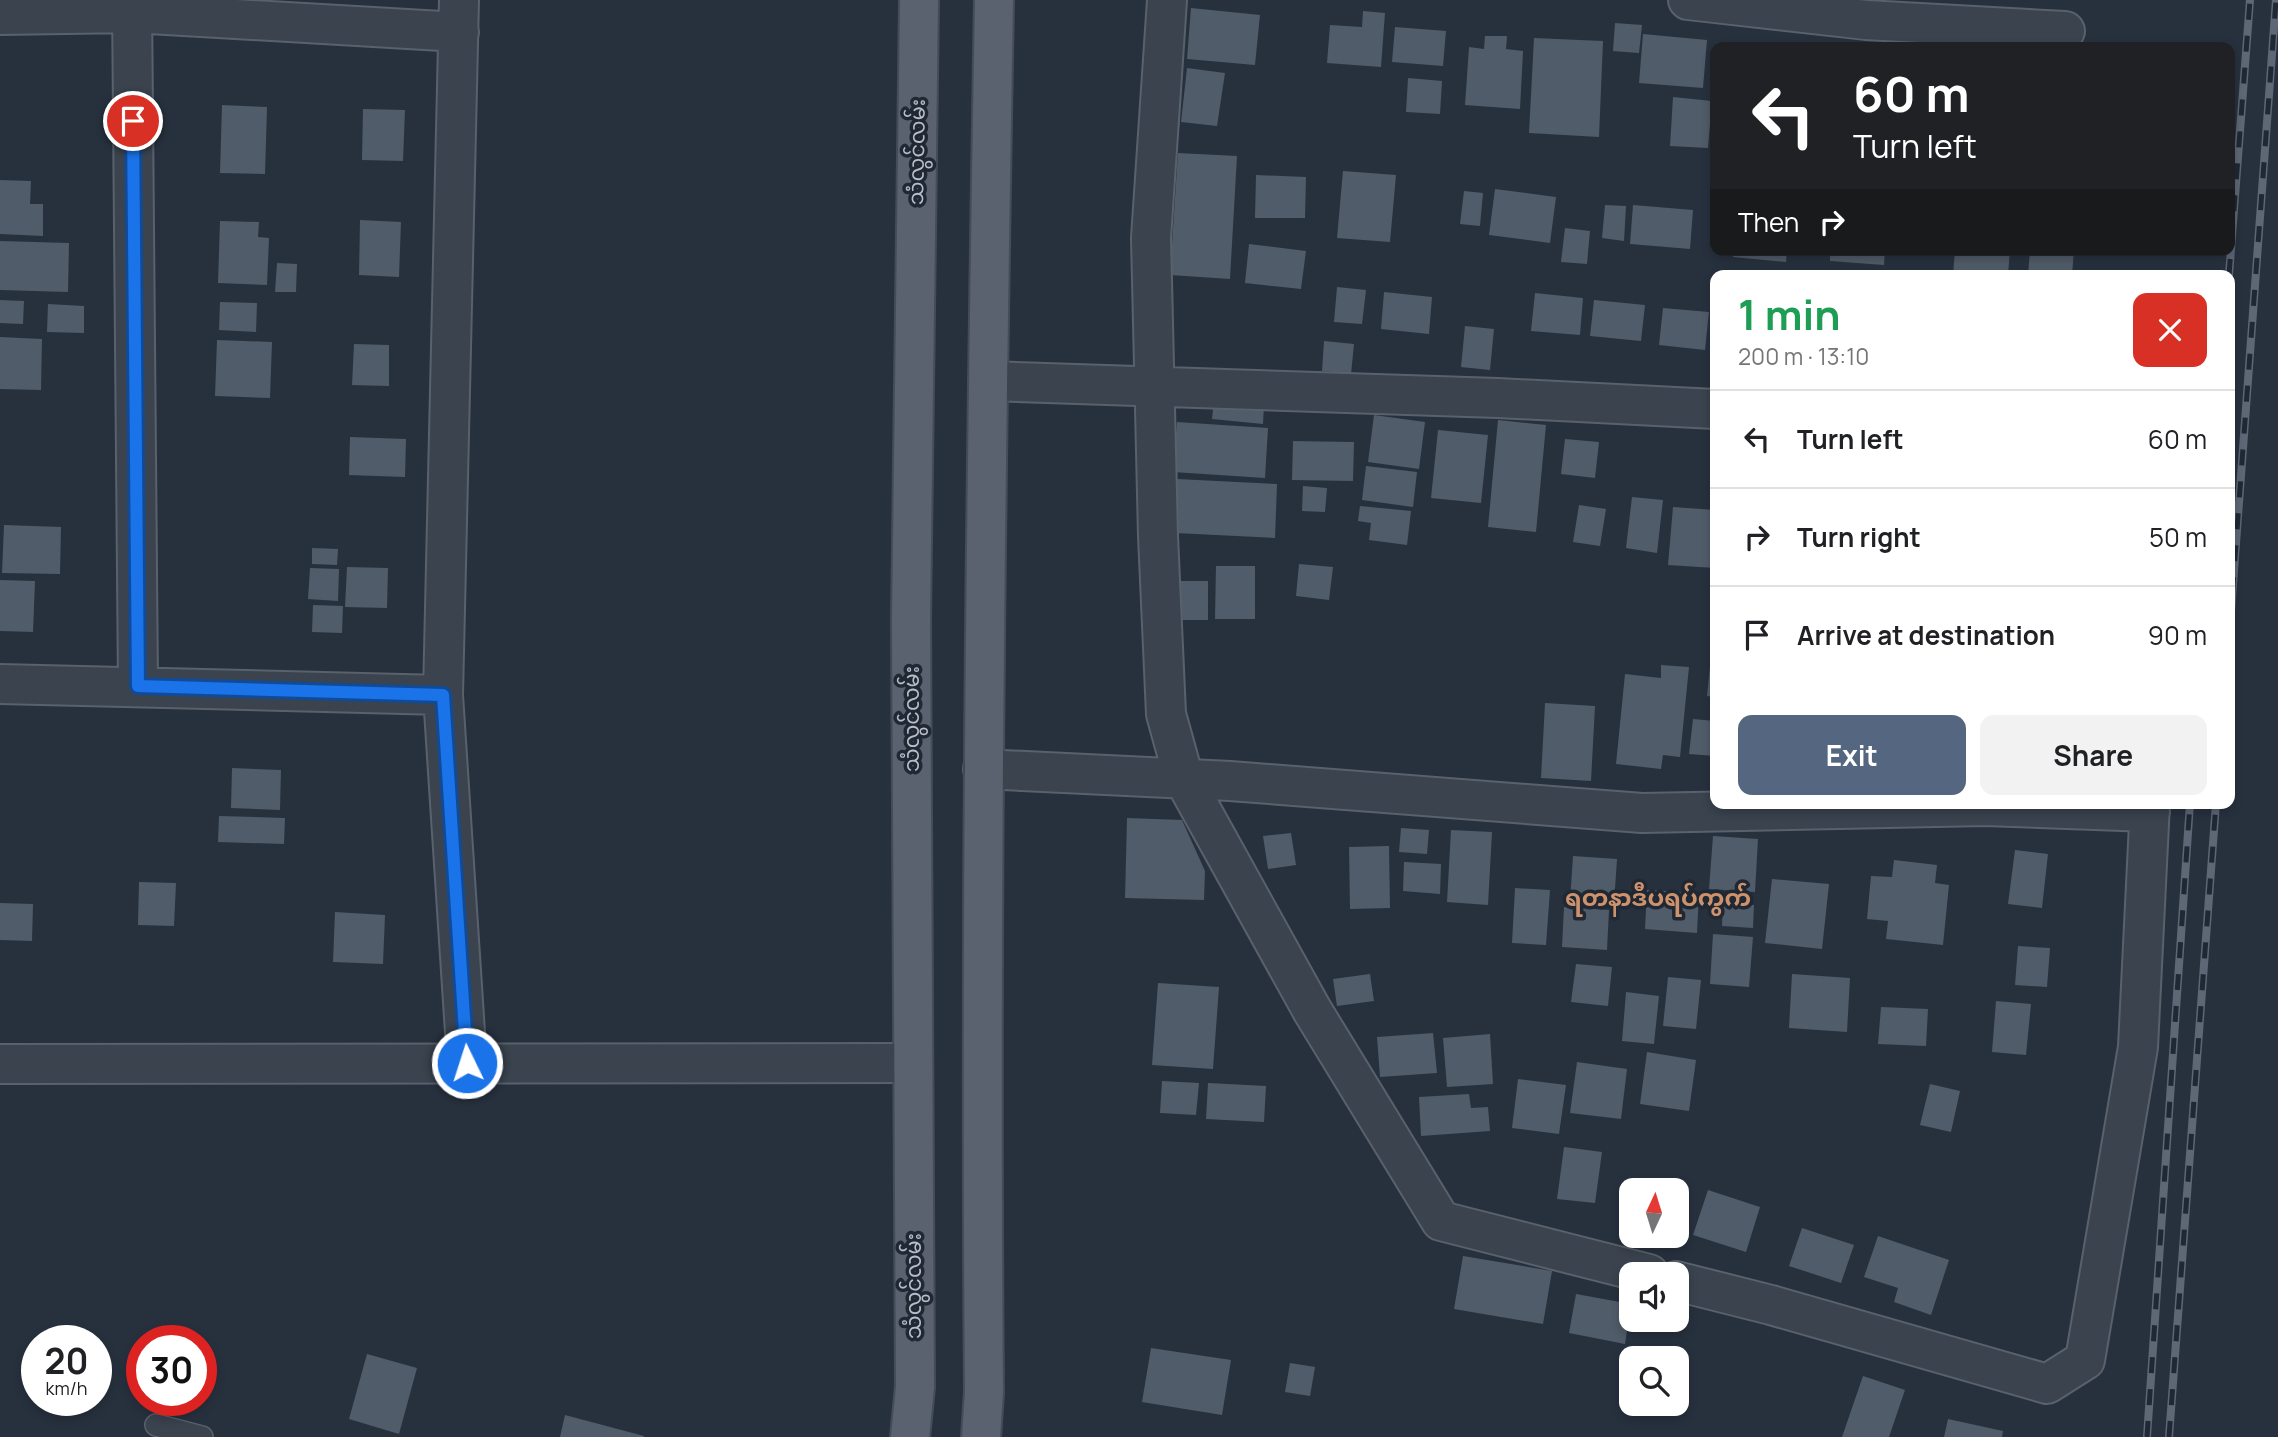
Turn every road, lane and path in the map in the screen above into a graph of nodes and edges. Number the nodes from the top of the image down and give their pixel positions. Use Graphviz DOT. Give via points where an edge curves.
graph roads {
  1 [pos="919,0"];
  2 [pos="994,0"];
  3 [pos="1167,0"];
  4 [pos="1688,0"];
  5 [pos="132,6"];
  6 [pos="0,15"];
  7 [pos="459,16"];
  8 [pos="2065,31"];
  9 [pos="988,381"];
  10 [pos="1153,387"];
  11 [pos="1710,409"];
  12 [pos="0,684"];
  13 [pos="138,686"];
  14 [pos="443,695"];
  15 [pos="983,769"];
  16 [pos="1184,779"];
  17 [pos="1838,809"];
  18 [pos="2150,809"];
  19 [pos="467,1063"];
  20 [pos="914,1063"];
  21 [pos="0,1064"];
  22 [pos="1619,1266"];
  23 [pos="1689,1284"];
  24 [pos="156,1425"];
  25 [pos="202,1437"];
  26 [pos="910,1437"];
  27 [pos="981,1437"];
  1 -- 20 [label="main road, သံလွင်လမ်း" via="911,620"];
  2 -- 9 [label="main road"];
  3 -- 10 [label="street" via="1151,238"];
  4 -- 8 [label="street" via="1866,20"];
  5 -- 6 [label="street"];
  5 -- 7 [label="street"];
  5 -- 13 [label="street"];
  7 -- 14 [label="street"];
  9 -- 10 [label="street"];
  9 -- 15 [label="main road"];
  10 -- 11 [label="street"];
  10 -- 16 [label="street" via="1166,714"];
  12 -- 13 [label="street"];
  13 -- 14 [label="street"];
  14 -- 19 [label="street"];
  15 -- 16 [label="street"];
  15 -- 27 [label="main road"];
  16 -- 17 [label="street" via="1642,813"];
  16 -- 22 [label="street" via="1312,1010 1441,1221"];
  18 -- 23 [label="street" via="2138,1047 2085,1360 2047,1384"];
  19 -- 20 [label="street"];
  19 -- 21 [label="street"];
  20 -- 26 [label="main road, သံလွင်လမ်း" via="915,1387"];
  24 -- 25 [label="lane"];
}
